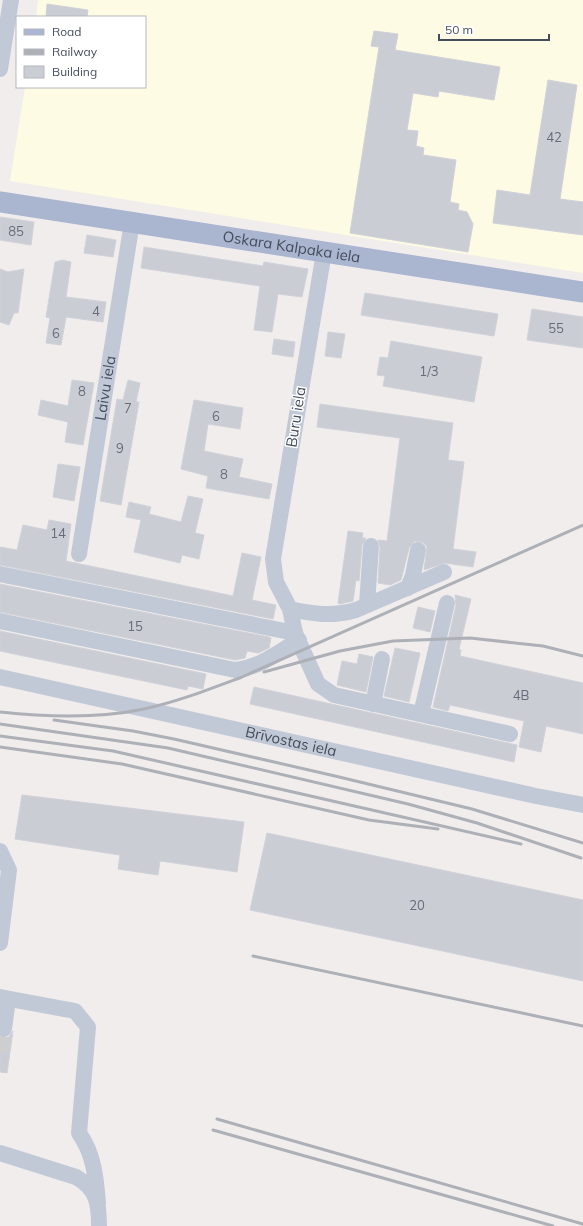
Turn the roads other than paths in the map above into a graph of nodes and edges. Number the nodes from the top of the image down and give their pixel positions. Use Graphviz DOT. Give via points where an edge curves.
graph roads {
  1 [pos="11,0"];
  2 [pos="0,69"];
  3 [pos="0,202"];
  4 [pos="132,222"];
  5 [pos="324,252"];
  6 [pos="583,292"];
  7 [pos="371,546"];
  8 [pos="418,550"];
  9 [pos="80,554"];
  10 [pos="444,572"];
  11 [pos="0,574"];
  12 [pos="408,588"];
  13 [pos="447,603"];
  14 [pos="367,604"];
  15 [pos="290,609"];
  16 [pos="0,621"];
  17 [pos="297,636"];
  18 [pos="382,659"];
  19 [pos="0,677"];
  20 [pos="373,704"];
  21 [pos="421,714"];
  22 [pos="510,734"];
  23 [pos="583,805"];
  24 [pos="0,851"];
  25 [pos="0,943"];
  26 [pos="4,998"];
  27 [pos="4,1029"];
  28 [pos="0,1153"];
  29 [pos="98,1202"];
  30 [pos="100,1226"];
  1 -- 2 [label="street"];
  3 -- 4 [label="main road, Oskara Kalpaka iela"];
  4 -- 5 [label="main road, Oskara Kalpaka iela"];
  4 -- 9 [label="street, Laivu iela"];
  5 -- 6 [label="main road, Oskara Kalpaka iela"];
  5 -- 15 [label="street, Buru iela" via="273,560 276,582"];
  7 -- 14 [label="street"];
  8 -- 12 [label="street" via="414,575"];
  10 -- 12 [label="street"];
  11 -- 17 [label="street"];
  12 -- 14 [label="street"];
  13 -- 21 [label="street"];
  14 -- 15 [label="street" via="344,613 315,615"];
  15 -- 17 [label="street, Buru iela"];
  16 -- 17 [label="street" via="235,670 247,669 268,659"];
  17 -- 20 [label="street, Buru iela" via="318,684 334,695"];
  18 -- 20 [label="street"];
  19 -- 23 [label="street, Brīvostas iela"];
  20 -- 21 [label="street, Buru iela"];
  21 -- 22 [label="street, Buru iela"];
  24 -- 25 [label="street" via="9,870"];
  26 -- 27 [label="street"];
  26 -- 29 [label="street" via="75,1011 88,1027 79,1133 86,1142 96,1171"];
  28 -- 29 [label="street" via="76,1177 92,1188"];
  29 -- 30 [label="street"];
}
